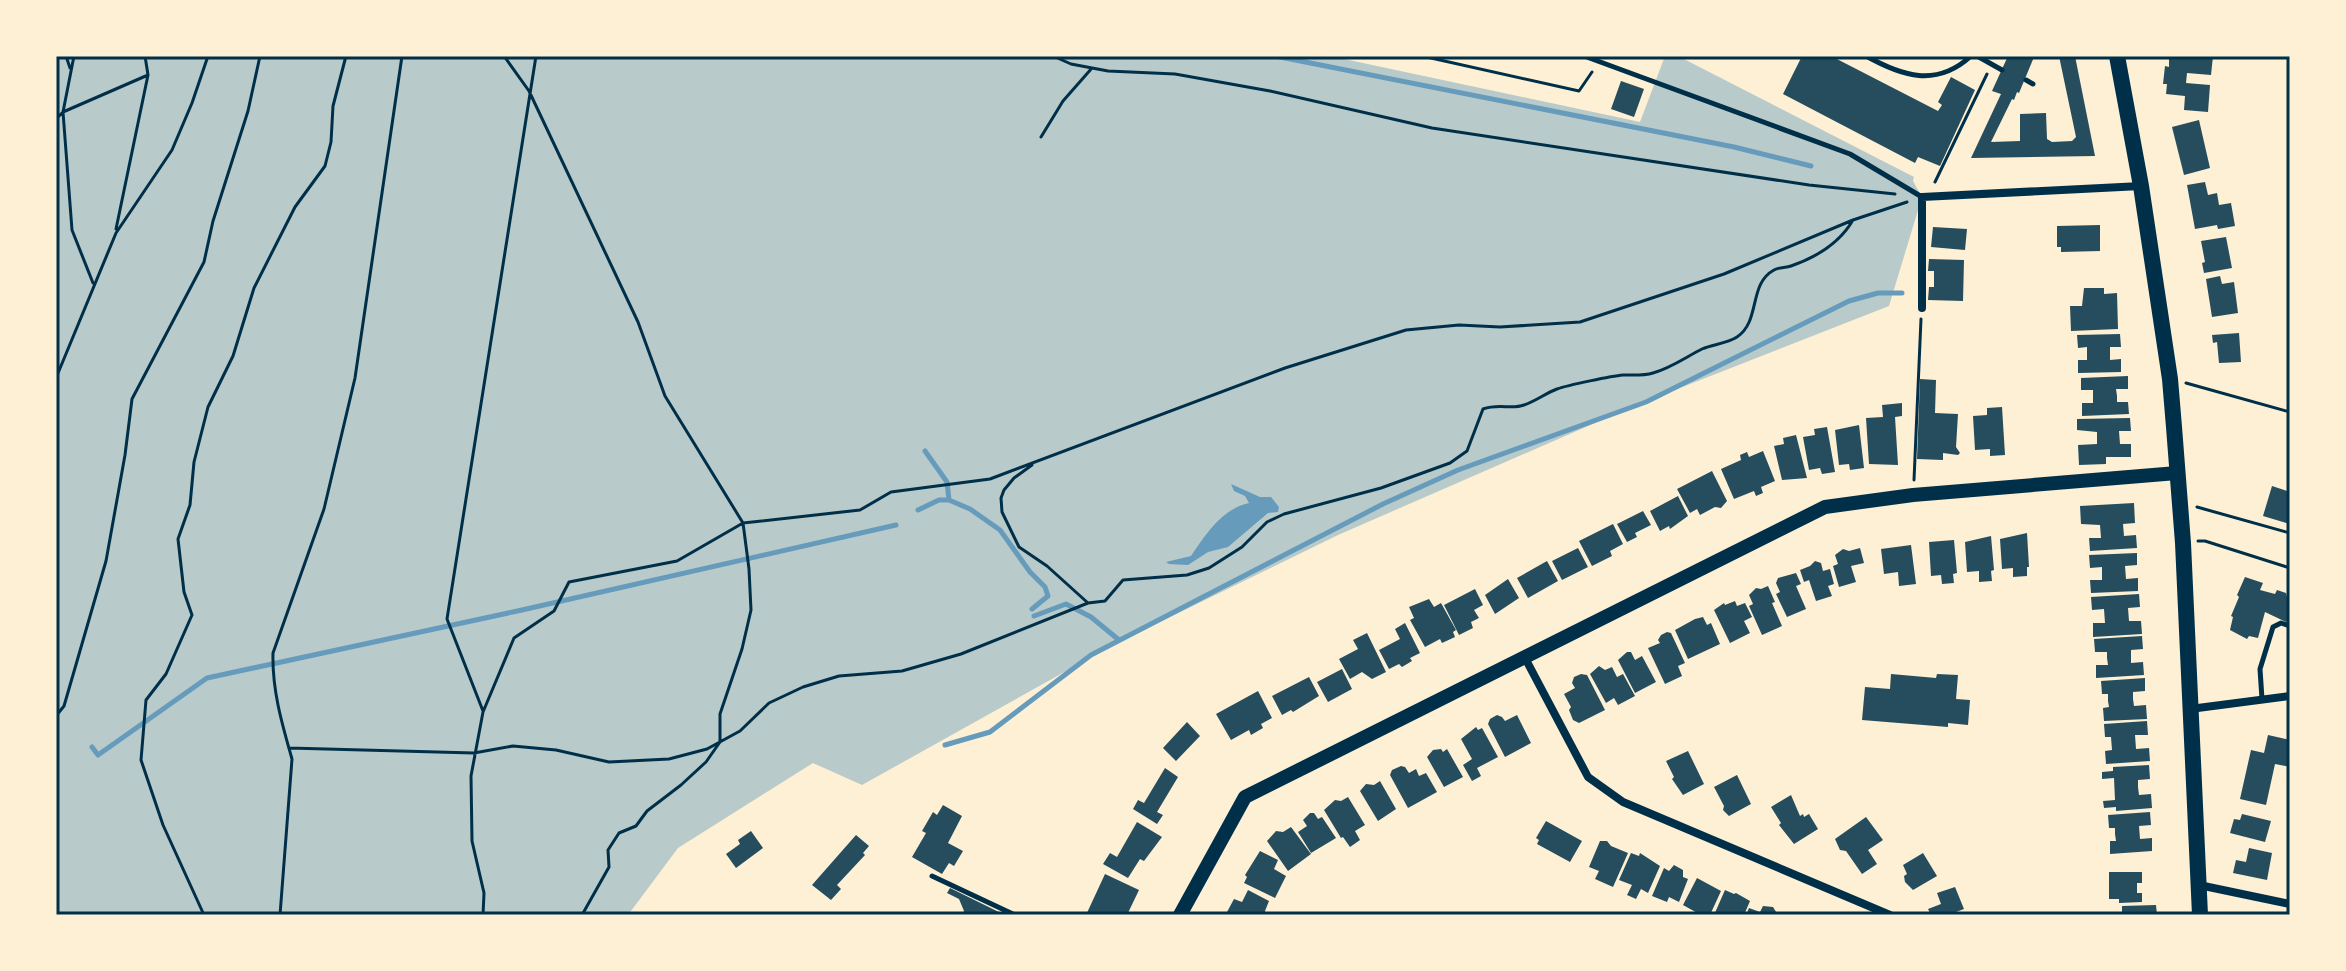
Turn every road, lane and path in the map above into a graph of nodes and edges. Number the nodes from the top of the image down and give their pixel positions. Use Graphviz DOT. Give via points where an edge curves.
graph roads {
  1 [pos="66,56"];
  2 [pos="74,56"];
  3 [pos="145,56"];
  4 [pos="208,56"];
  5 [pos="260,56"];
  6 [pos="346,56"];
  7 [pos="402,56"];
  8 [pos="504,56"];
  9 [pos="536,56"];
  10 [pos="1053,56"];
  11 [pos="1422,56"];
  12 [pos="1584,56"];
  13 [pos="1866,56"];
  14 [pos="1974,56"];
  15 [pos="2117,56"];
  16 [pos="1596,60"];
  17 [pos="1991,64"];
  18 [pos="1092,68"];
  19 [pos="71,70"];
  20 [pos="2002,70"];
  21 [pos="148,75"];
  22 [pos="2026,80"];
  23 [pos="2033,84"];
  24 [pos="529,91"];
  25 [pos="63,112"];
  26 [pos="56,119"];
  27 [pos="1041,137"];
  28 [pos="2141,186"];
  29 [pos="1922,197"];
  30 [pos="1853,220"];
  31 [pos="116,233"];
  32 [pos="94,283"];
  33 [pos="1922,308"];
  34 [pos="56,378"];
  35 [pos="2170,379"];
  36 [pos="2290,412"];
  37 [pos="1037,461"];
  38 [pos="2177,473"];
  39 [pos="1913,495"];
  40 [pos="2179,502"];
  41 [pos="743,523"];
  42 [pos="2290,533"];
  43 [pos="2183,543"];
  44 [pos="2290,568"];
  45 [pos="1088,603"];
  46 [pos="2290,626"];
  47 [pos="1524,656"];
  48 [pos="2290,696"];
  49 [pos="2262,699"];
  50 [pos="2190,709"];
  51 [pos="483,712"];
  52 [pos="56,716"];
  53 [pos="720,742"];
  54 [pos="289,748"];
  55 [pos="474,753"];
  56 [pos="932,876"];
  57 [pos="2199,885"];
  58 [pos="2290,904"];
  59 [pos="204,915"];
  60 [pos="280,915"];
  61 [pos="483,915"];
  62 [pos="582,915"];
  63 [pos="1015,915"];
  64 [pos="1180,915"];
  65 [pos="1890,915"];
  66 [pos="2200,915"];
  1 -- 19 [label="path"];
  2 -- 19 [label="path"];
  3 -- 21 [label="path"];
  4 -- 31 [label="path" via="172,150"];
  5 -- 52 [label="path" via="204,262 132,399 106,561 64,706"];
  6 -- 59 [label="path" via="325,166 295,207 254,288 233,356 208,407 190,505 178,539 192,615 166,674 146,700 141,760 163,825"];
  7 -- 54 [label="path" via="355,378 324,509 273,656"];
  8 -- 24 [label="path"];
  9 -- 24 [label="path"];
  10 -- 18 [label="path"];
  11 -- 16 [label="path" via="1579,91"];
  12 -- 16 [label="lane"];
  13 -- 14 [label="lane" via="1893,71 1919,76 1947,72"];
  14 -- 17 [label="lane"];
  15 -- 28 [label="main road"];
  16 -- 29 [label="lane" via="1850,154"];
  17 -- 20 [label="lane"];
  17 -- 29 [label="path" via="1937,180"];
  18 -- 27 [label="path"];
  18 -- 29 [label="path" via="1175,74 1432,128"];
  19 -- 25 [label="path"];
  21 -- 25 [label="path"];
  21 -- 31 [label="path"];
  22 -- 23 [label="lane"];
  24 -- 41 [label="path" via="638,322 665,396"];
  24 -- 51 [label="path" via="447,619"];
  25 -- 26 [label="path"];
  25 -- 32 [label="path" via="72,230"];
  28 -- 29 [label="street"];
  28 -- 35 [label="main road"];
  29 -- 30 [label="path"];
  29 -- 33 [label="street"];
  30 -- 37 [label="path" via="1724,274 1580,322 1406,330 1285,368"];
  30 -- 45 [label="path" via="1831,247 1812,259 1776,268 1765,278 1747,326 1727,342 1653,373 1559,388 1523,406 1483,409 1467,451 1450,463 1284,514 1209,568 1123,580 1105,601"];
  31 -- 32 [label="path"];
  32 -- 34 [label="path"];
  33 -- 39 [label="path"];
  35 -- 36 [label="path"];
  35 -- 38 [label="main road"];
  37 -- 41 [label="path" via="990,479 891,492 860,510"];
  37 -- 45 [label="path" via="1004,490 1002,512 1019,547"];
  38 -- 39 [label="street"];
  38 -- 40 [label="main road"];
  39 -- 47 [label="street" via="1825,507"];
  40 -- 42 [label="path"];
  40 -- 43 [label="main road"];
  41 -- 51 [label="path" via="677,561 569,582 554,611 514,638"];
  41 -- 53 [label="path" via="751,610 720,714"];
  43 -- 44 [label="path" via="2205,541"];
  43 -- 50 [label="main road"];
  45 -- 53 [label="path" via="961,654 902,671 839,676 803,687 769,703"];
  46 -- 49 [label="lane" via="2273,627 2260,669"];
  47 -- 64 [label="street" via="1245,797"];
  47 -- 65 [label="street" via="1588,777 1623,802"];
  48 -- 49 [label="street"];
  49 -- 50 [label="street"];
  50 -- 57 [label="main road"];
  51 -- 55 [label="path"];
  53 -- 55 [label="path" via="669,759 609,762 513,746"];
  53 -- 62 [label="path" via="706,762 636,826 619,833 608,850 609,867"];
  54 -- 55 [label="path"];
  54 -- 60 [label="path"];
  55 -- 61 [label="path" via="472,841 484,893"];
  56 -- 63 [label="lane"];
  57 -- 58 [label="street"];
  57 -- 66 [label="main road"];
}
